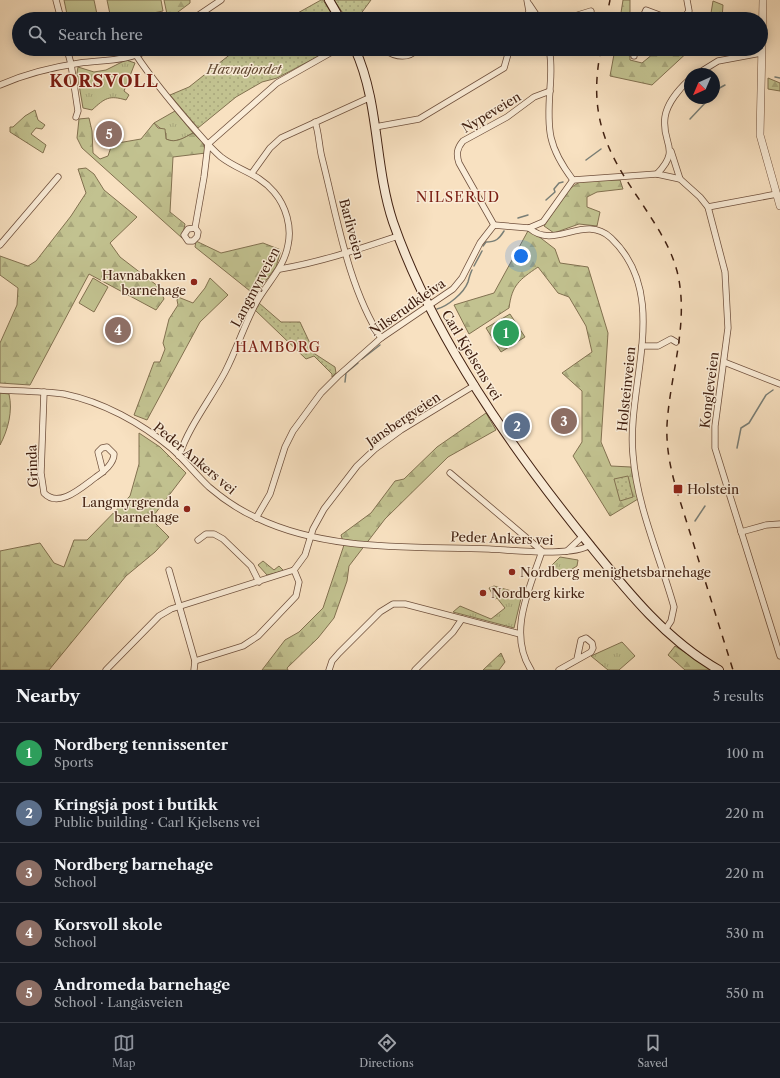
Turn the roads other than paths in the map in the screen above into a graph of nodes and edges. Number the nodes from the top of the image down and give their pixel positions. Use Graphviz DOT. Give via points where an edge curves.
graph roads {
  1 [pos="56,0"];
  2 [pos="221,0"];
  3 [pos="329,0"];
  4 [pos="687,0"];
  5 [pos="763,0"];
  6 [pos="528,2"];
  7 [pos="591,11"];
  8 [pos="59,12"];
  9 [pos="203,12"];
  10 [pos="336,12"];
  11 [pos="527,12"];
  12 [pos="534,12"];
  13 [pos="588,12"];
  14 [pos="688,12"];
  15 [pos="763,12"];
  16 [pos="69,56"];
  17 [pos="136,56"];
  18 [pos="325,56"];
  19 [pos="358,56"];
  20 [pos="507,56"];
  21 [pos="550,56"];
  22 [pos="745,56"];
  23 [pos="761,56"];
  24 [pos="71,64"];
  25 [pos="707,68"];
  26 [pos="0,85"];
  27 [pos="684,85"];
  28 [pos="550,91"];
  29 [pos="371,97"];
  30 [pos="76,117"];
  31 [pos="315,122"];
  32 [pos="375,126"];
  33 [pos="208,144"];
  34 [pos="670,149"];
  35 [pos="252,173"];
  36 [pos="657,174"];
  37 [pos="58,177"];
  38 [pos="573,180"];
  39 [pos="680,180"];
  40 [pos="776,194"];
  41 [pos="780,206"];
  42 [pos="708,208"];
  43 [pos="494,225"];
  44 [pos="195,228"];
  45 [pos="529,228"];
  46 [pos="398,236"];
  47 [pos="0,245"];
  48 [pos="346,254"];
  49 [pos="280,269"];
  50 [pos="429,305"];
  51 [pos="381,338"];
  52 [pos="676,342"];
  53 [pos="642,346"];
  54 [pos="724,362"];
  55 [pos="780,384"];
  56 [pos="475,385"];
  57 [pos="0,390"];
  58 [pos="44,392"];
  59 [pos="179,456"];
  60 [pos="103,472"];
  61 [pos="450,472"];
  62 [pos="256,518"];
  63 [pos="780,524"];
  64 [pos="741,532"];
  65 [pos="583,536"];
  66 [pos="311,538"];
  67 [pos="198,540"];
  68 [pos="590,545"];
  69 [pos="542,551"];
  70 [pos="567,551"];
  71 [pos="169,570"];
  72 [pos="294,570"];
  73 [pos="259,582"];
  74 [pos="180,605"];
  75 [pos="462,619"];
  76 [pos="665,630"];
  77 [pos="520,634"];
  78 [pos="780,656"];
  79 [pos="576,659"];
  80 [pos="195,661"];
  81 [pos="106,670"];
  82 [pos="194,670"];
  83 [pos="329,670"];
  84 [pos="415,670"];
  85 [pos="531,670"];
  86 [pos="559,670"];
  87 [pos="719,670"];
  1 -- 8 [label="street"];
  2 -- 9 [label="street"];
  3 -- 10 [label="main road"];
  4 -- 14 [label="street"];
  5 -- 15 [label="street"];
  6 -- 11 [label="street"];
  6 -- 12 [label="street"];
  7 -- 13 [label="street"];
  16 -- 24 [label="street"];
  17 -- 24 [label="street"];
  17 -- 33 [label="street, Langmyrveien"];
  18 -- 33 [label="street" via="277,83"];
  19 -- 29 [label="main road, Carl Kjelsens vei"];
  20 -- 32 [label="street" via="506,64 500,70 424,116"];
  21 -- 28 [label="street"];
  22 -- 25 [label="street" via="718,61"];
  23 -- 40 [label="street" via="760,135"];
  24 -- 26 [label="street" via="31,73"];
  24 -- 30 [label="street" via="78,111"];
  27 -- 34 [label="street" via="676,94 665,116"];
  28 -- 38 [label="street" via="551,141 560,163"];
  28 -- 43 [label="street, Nypeveien" via="534,97 507,117 464,141 459,147 459,163"];
  29 -- 31 [label="street"];
  29 -- 32 [label="main road, Carl Kjelsens vei"];
  31 -- 35 [label="street" via="288,133 276,142"];
  31 -- 48 [label="street, Barliveien"];
  32 -- 46 [label="main road, Carl Kjelsens vei" via="382,181"];
  33 -- 35 [label="street, Langmyrveien" via="223,158"];
  33 -- 44 [label="street"];
  34 -- 36 [label="street" via="666,164"];
  34 -- 39 [label="street"];
  35 -- 49 [label="street, Langmyrveien" via="273,191 287,216 288,244"];
  36 -- 38 [label="street"];
  36 -- 39 [label="street, Kongleveien"];
  37 -- 47 [label="street"];
  38 -- 45 [label="street" via="547,218"];
  39 -- 42 [label="street, Kongleveien" via="700,197"];
  40 -- 41 [label="street"];
  40 -- 42 [label="street"];
  42 -- 54 [label="street, Kongleveien" via="727,287 729,322"];
  43 -- 45 [label="street"];
  43 -- 50 [label="street, Nilserudkleiva" via="480,243 457,285"];
  45 -- 53 [label="street, Holsteinveien" via="536,234 551,237 584,228 602,232 610,237 627,258 640,286"];
  46 -- 48 [label="street"];
  46 -- 50 [label="main road, Carl Kjelsens vei"];
  48 -- 49 [label="street"];
  48 -- 51 [label="street, Barliveien" via="359,295"];
  49 -- 59 [label="street, Langmyrveien" via="254,307 225,371 208,404 185,438"];
  50 -- 51 [label="street, Nilserudkleiva"];
  50 -- 56 [label="main road, Carl Kjelsens vei"];
  51 -- 62 [label="street, Nilserudkleiva" via="321,393 293,430 270,494"];
  52 -- 53 [label="street" via="669,339 658,346"];
  53 -- 76 [label="street, Holsteinveien" via="632,433 633,454 639,491 674,606 671,620"];
  54 -- 55 [label="street"];
  54 -- 64 [label="street, Kongleveien" via="715,426 716,448"];
  56 -- 65 [label="main road, Carl Kjelsens vei" via="528,465"];
  56 -- 66 [label="street, Jansbergveien" via="417,419 375,449 329,500"];
  57 -- 58 [label="street, Peder Ankers vei"];
  58 -- 59 [label="street, Peder Ankers vei" via="75,397 113,411 134,422"];
  58 -- 60 [label="street, Grinda" via="41,473 44,493 54,500 63,498"];
  59 -- 62 [label="street, Peder Ankers vei" via="210,488"];
  61 -- 69 [label="street"];
  62 -- 66 [label="street, Peder Ankers vei"];
  63 -- 64 [label="street"];
  64 -- 78 [label="street, Kongleveien"];
  65 -- 68 [label="main road, Carl Kjelsens vei"];
  65 -- 70 [label="street, Peder Ankers vei"];
  66 -- 69 [label="street, Peder Ankers vei" via="346,543"];
  66 -- 72 [label="street, Jansbergveien" via="305,555"];
  67 -- 73 [label="street" via="206,534 219,535 251,566"];
  68 -- 70 [label="street, Peder Ankers vei" via="580,550"];
  68 -- 76 [label="main road, Carl Kjelsens vei"];
  69 -- 70 [label="street, Peder Ankers vei"];
  69 -- 77 [label="street" via="527,594"];
  71 -- 74 [label="street"];
  72 -- 73 [label="street"];
  72 -- 80 [label="street" via="298,582 296,596 258,636 243,646"];
  73 -- 74 [label="street"];
  74 -- 80 [label="street"];
  74 -- 81 [label="street" via="159,616"];
  75 -- 77 [label="street"];
  75 -- 83 [label="street" via="406,604 394,604 380,612 339,653"];
  75 -- 84 [label="street" via="453,632"];
  76 -- 87 [label="main road, Carl Kjelsens vei" via="687,650"];
  77 -- 85 [label="street" via="522,653"];
  79 -- 86 [label="street"];
  80 -- 82 [label="street"];
}
